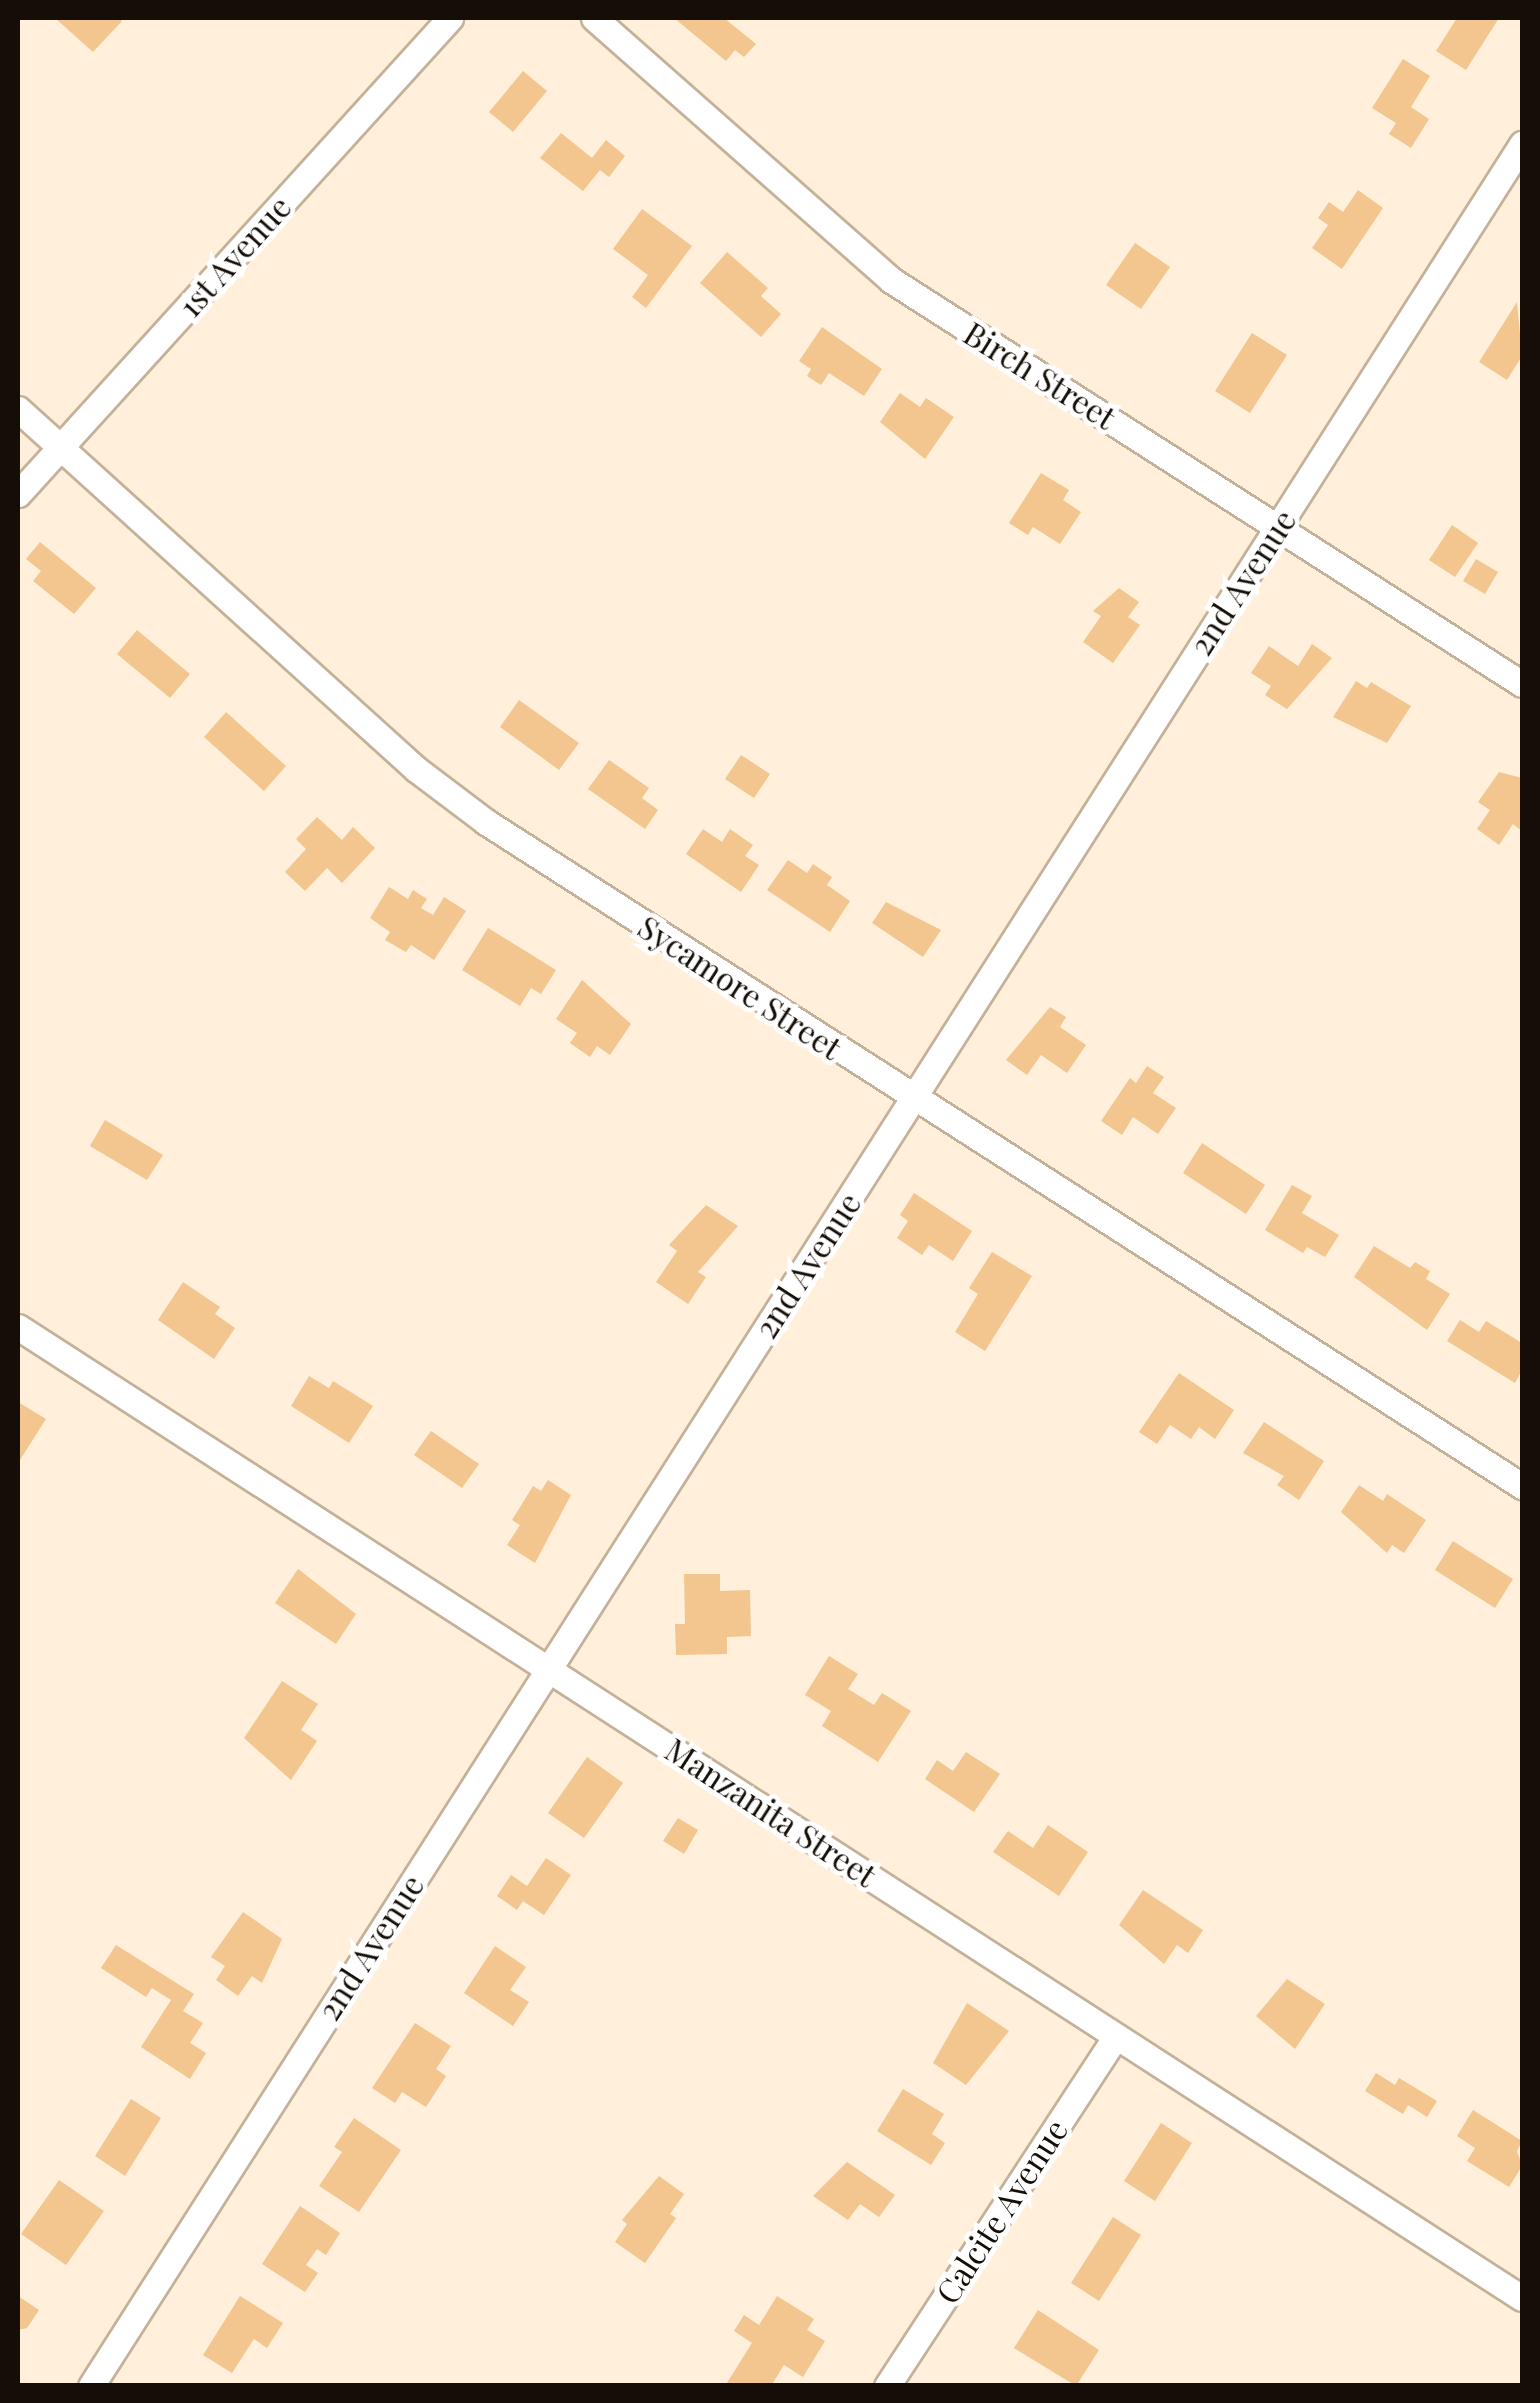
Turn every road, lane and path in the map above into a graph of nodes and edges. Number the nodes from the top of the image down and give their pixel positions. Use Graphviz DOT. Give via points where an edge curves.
graph roads {
  1 [pos="450,18"];
  2 [pos="594,18"];
  3 [pos="1522,144"];
  4 [pos="18,409"];
  5 [pos="60,448"];
  6 [pos="18,494"];
  7 [pos="1278,526"];
  8 [pos="1522,684"];
  9 [pos="914,1098"];
  10 [pos="18,1327"];
  11 [pos="1522,1486"];
  12 [pos="549,1668"];
  13 [pos="1116,2036"];
  14 [pos="1522,2298"];
  15 [pos="90,2386"];
  16 [pos="887,2386"];
  1 -- 5 [label="street, 1st Avenue"];
  2 -- 7 [label="street, Birch Street" via="880,272"];
  3 -- 7 [label="street, 2nd Avenue"];
  4 -- 5 [label="street, Sycamore Street"];
  5 -- 6 [label="street, 1st Avenue"];
  5 -- 9 [label="street, Sycamore Street" via="451,796"];
  7 -- 8 [label="street, Birch Street"];
  7 -- 9 [label="street, 2nd Avenue"];
  9 -- 11 [label="street, Sycamore Street"];
  9 -- 12 [label="street, 2nd Avenue"];
  10 -- 12 [label="street, Manzanita Street"];
  12 -- 13 [label="street, Manzanita Street"];
  12 -- 15 [label="street, 2nd Avenue"];
  13 -- 14 [label="street, Manzanita Street"];
  13 -- 16 [label="street, Calcite Avenue"];
}
